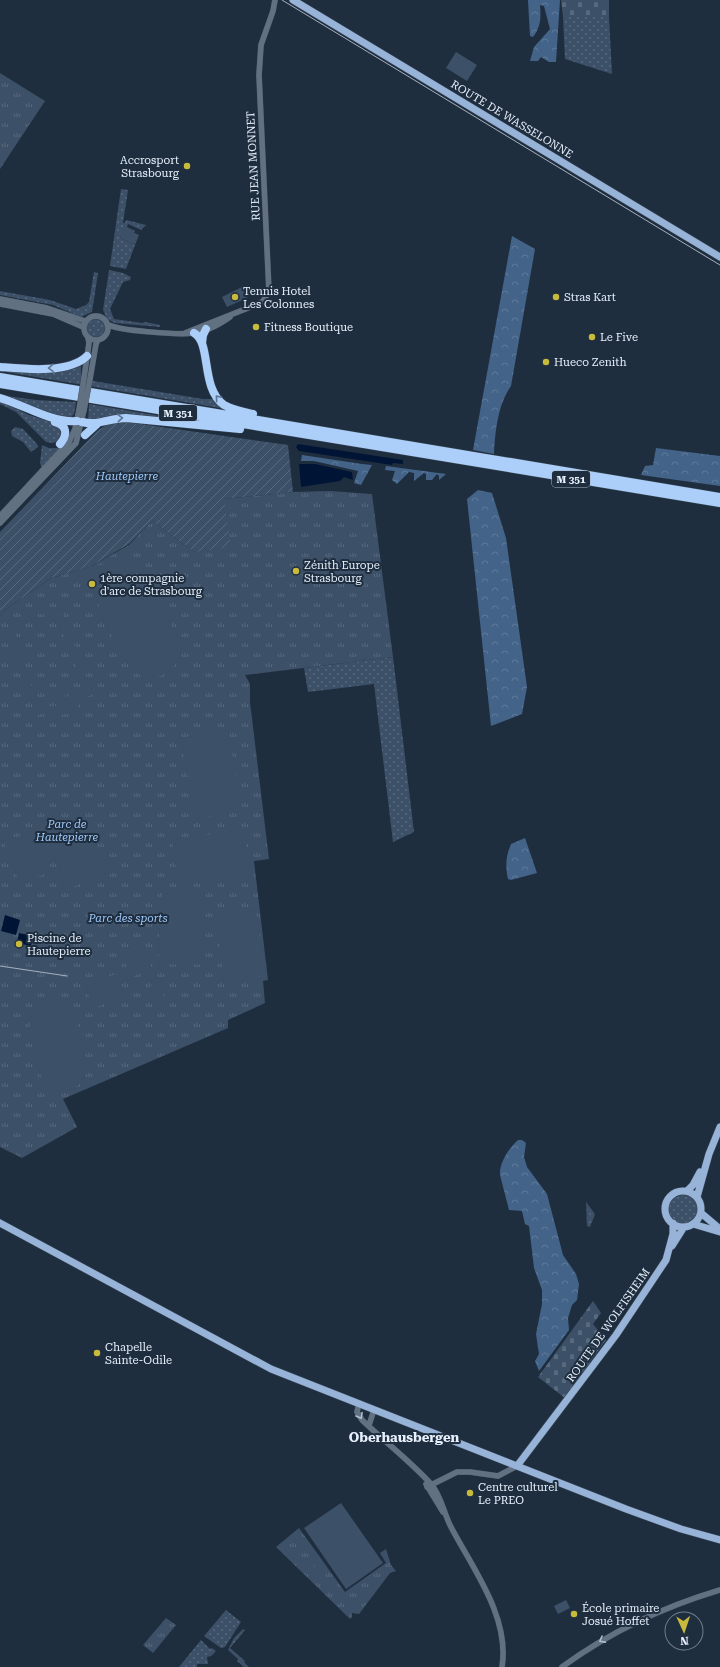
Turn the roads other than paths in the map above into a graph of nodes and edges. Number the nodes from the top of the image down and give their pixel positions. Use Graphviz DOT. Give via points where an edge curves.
graph roads {
  1 [pos="275,0"];
  2 [pos="293,0"];
  3 [pos="720,257"];
  4 [pos="0,299"];
  5 [pos="0,304"];
  6 [pos="236,313"];
  7 [pos="84,324"];
  8 [pos="107,324"];
  9 [pos="124,328"];
  10 [pos="206,329"];
  11 [pos="107,333"];
  12 [pos="190,333"];
  13 [pos="88,338"];
  14 [pos="98,340"];
  15 [pos="202,343"];
  16 [pos="87,356"];
  17 [pos="0,367"];
  18 [pos="0,377"];
  19 [pos="87,379"];
  20 [pos="0,384"];
  21 [pos="0,398"];
  22 [pos="20,406"];
  23 [pos="76,424"];
  24 [pos="97,424"];
  25 [pos="334,432"];
  26 [pos="85,435"];
  27 [pos="76,443"];
  28 [pos="356,443"];
  29 [pos="60,444"];
  30 [pos="625,481"];
  31 [pos="720,492"];
  32 [pos="720,497"];
  33 [pos="720,504"];
  34 [pos="0,516"];
  35 [pos="0,523"];
  36 [pos="720,1127"];
  37 [pos="709,1154"];
  38 [pos="687,1191"];
  39 [pos="697,1197"];
  40 [pos="701,1213"];
  41 [pos="0,1223"];
  42 [pos="673,1223"];
  43 [pos="693,1224"];
  44 [pos="684,1227"];
  45 [pos="720,1228"];
  46 [pos="720,1232"];
  47 [pos="668,1253"];
  48 [pos="359,1403"];
  49 [pos="374,1410"];
  50 [pos="369,1425"];
  51 [pos="517,1466"];
  52 [pos="429,1486"];
  53 [pos="720,1541"];
  54 [pos="720,1590"];
  55 [pos="502,1667"];
  56 [pos="562,1667"];
  1 -- 6 [label="street, RUE JEAN MONNET" via="261,45 259,69 270,287 263,301"];
  2 -- 3 [label="main road, ROUTE DE WASSELONNE"];
  4 -- 7 [label="street" via="47,308"];
  5 -- 7 [label="street" via="53,314"];
  6 -- 10 [label="street, RUE JEAN MONNET"];
  6 -- 12 [label="street, RUE JEAN MONNET"];
  7 -- 8 [label="street" via="90,317 98,316"];
  7 -- 13 [label="street"];
  8 -- 9 [label="street"];
  8 -- 11 [label="street"];
  9 -- 11 [label="street"];
  9 -- 12 [label="street" via="174,334"];
  10 -- 12 [label="street, RUE JEAN MONNET"];
  10 -- 15 [label="highway"];
  11 -- 14 [label="street"];
  12 -- 15 [label="highway"];
  13 -- 14 [label="street"];
  13 -- 16 [label="street"];
  14 -- 19 [label="street"];
  25 -- 15 [label="highway, one-way" via="236,410 224,404 211,388"];
  16 -- 17 [label="highway, one-way" via="81,362 58,368"];
  16 -- 19 [label="street"];
  18 -- 25 [label="highway, M 351"];
  19 -- 23 [label="street, bridge" via="82,410"];
  20 -- 28 [label="highway, M 351"];
  21 -- 22 [label="highway"];
  22 -- 23 [label="highway"];
  22 -- 29 [label="highway" via="64,426 66,435"];
  23 -- 24 [label="highway"];
  23 -- 27 [label="street"];
  23 -- 34 [label="street" via="63,450"];
  24 -- 26 [label="highway"];
  24 -- 28 [label="highway, one-way" via="108,419 126,418 212,425"];
  25 -- 30 [label="highway, M 351"];
  26 -- 27 [label="street"];
  27 -- 35 [label="street"];
  28 -- 33 [label="highway, M 351"];
  30 -- 31 [label="highway"];
  30 -- 32 [label="highway, M 351"];
  36 -- 37 [label="main road"];
  37 -- 38 [label="main road" via="693,1185"];
  37 -- 39 [label="main road"];
  38 -- 39 [label="main road"];
  38 -- 42 [label="main road" via="674,1194 666,1204 667,1215"];
  39 -- 40 [label="main road"];
  40 -- 43 [label="main road"];
  40 -- 45 [label="main road"];
  41 -- 48 [label="main road" via="265,1366"];
  42 -- 44 [label="main road"];
  42 -- 47 [label="main road, ROUTE DE WOLFISHEIM"];
  43 -- 44 [label="main road"];
  43 -- 46 [label="main road"];
  44 -- 47 [label="main road, ROUTE DE WOLFISHEIM"];
  47 -- 51 [label="main road, ROUTE DE WOLFISHEIM" via="666,1260 616,1335"];
  48 -- 49 [label="main road"];
  48 -- 50 [label="street, one-way" via="359,1417"];
  49 -- 50 [label="street"];
  49 -- 51 [label="main road"];
  50 -- 52 [label="street" via="422,1476"];
  51 -- 52 [label="street" via="498,1476 457,1472"];
  51 -- 53 [label="main road" via="667,1524"];
  52 -- 55 [label="street" via="479,1574 493,1607 504,1650"];
  54 -- 56 [label="street, one-way" via="676,1604 636,1622 588,1648"];
}
